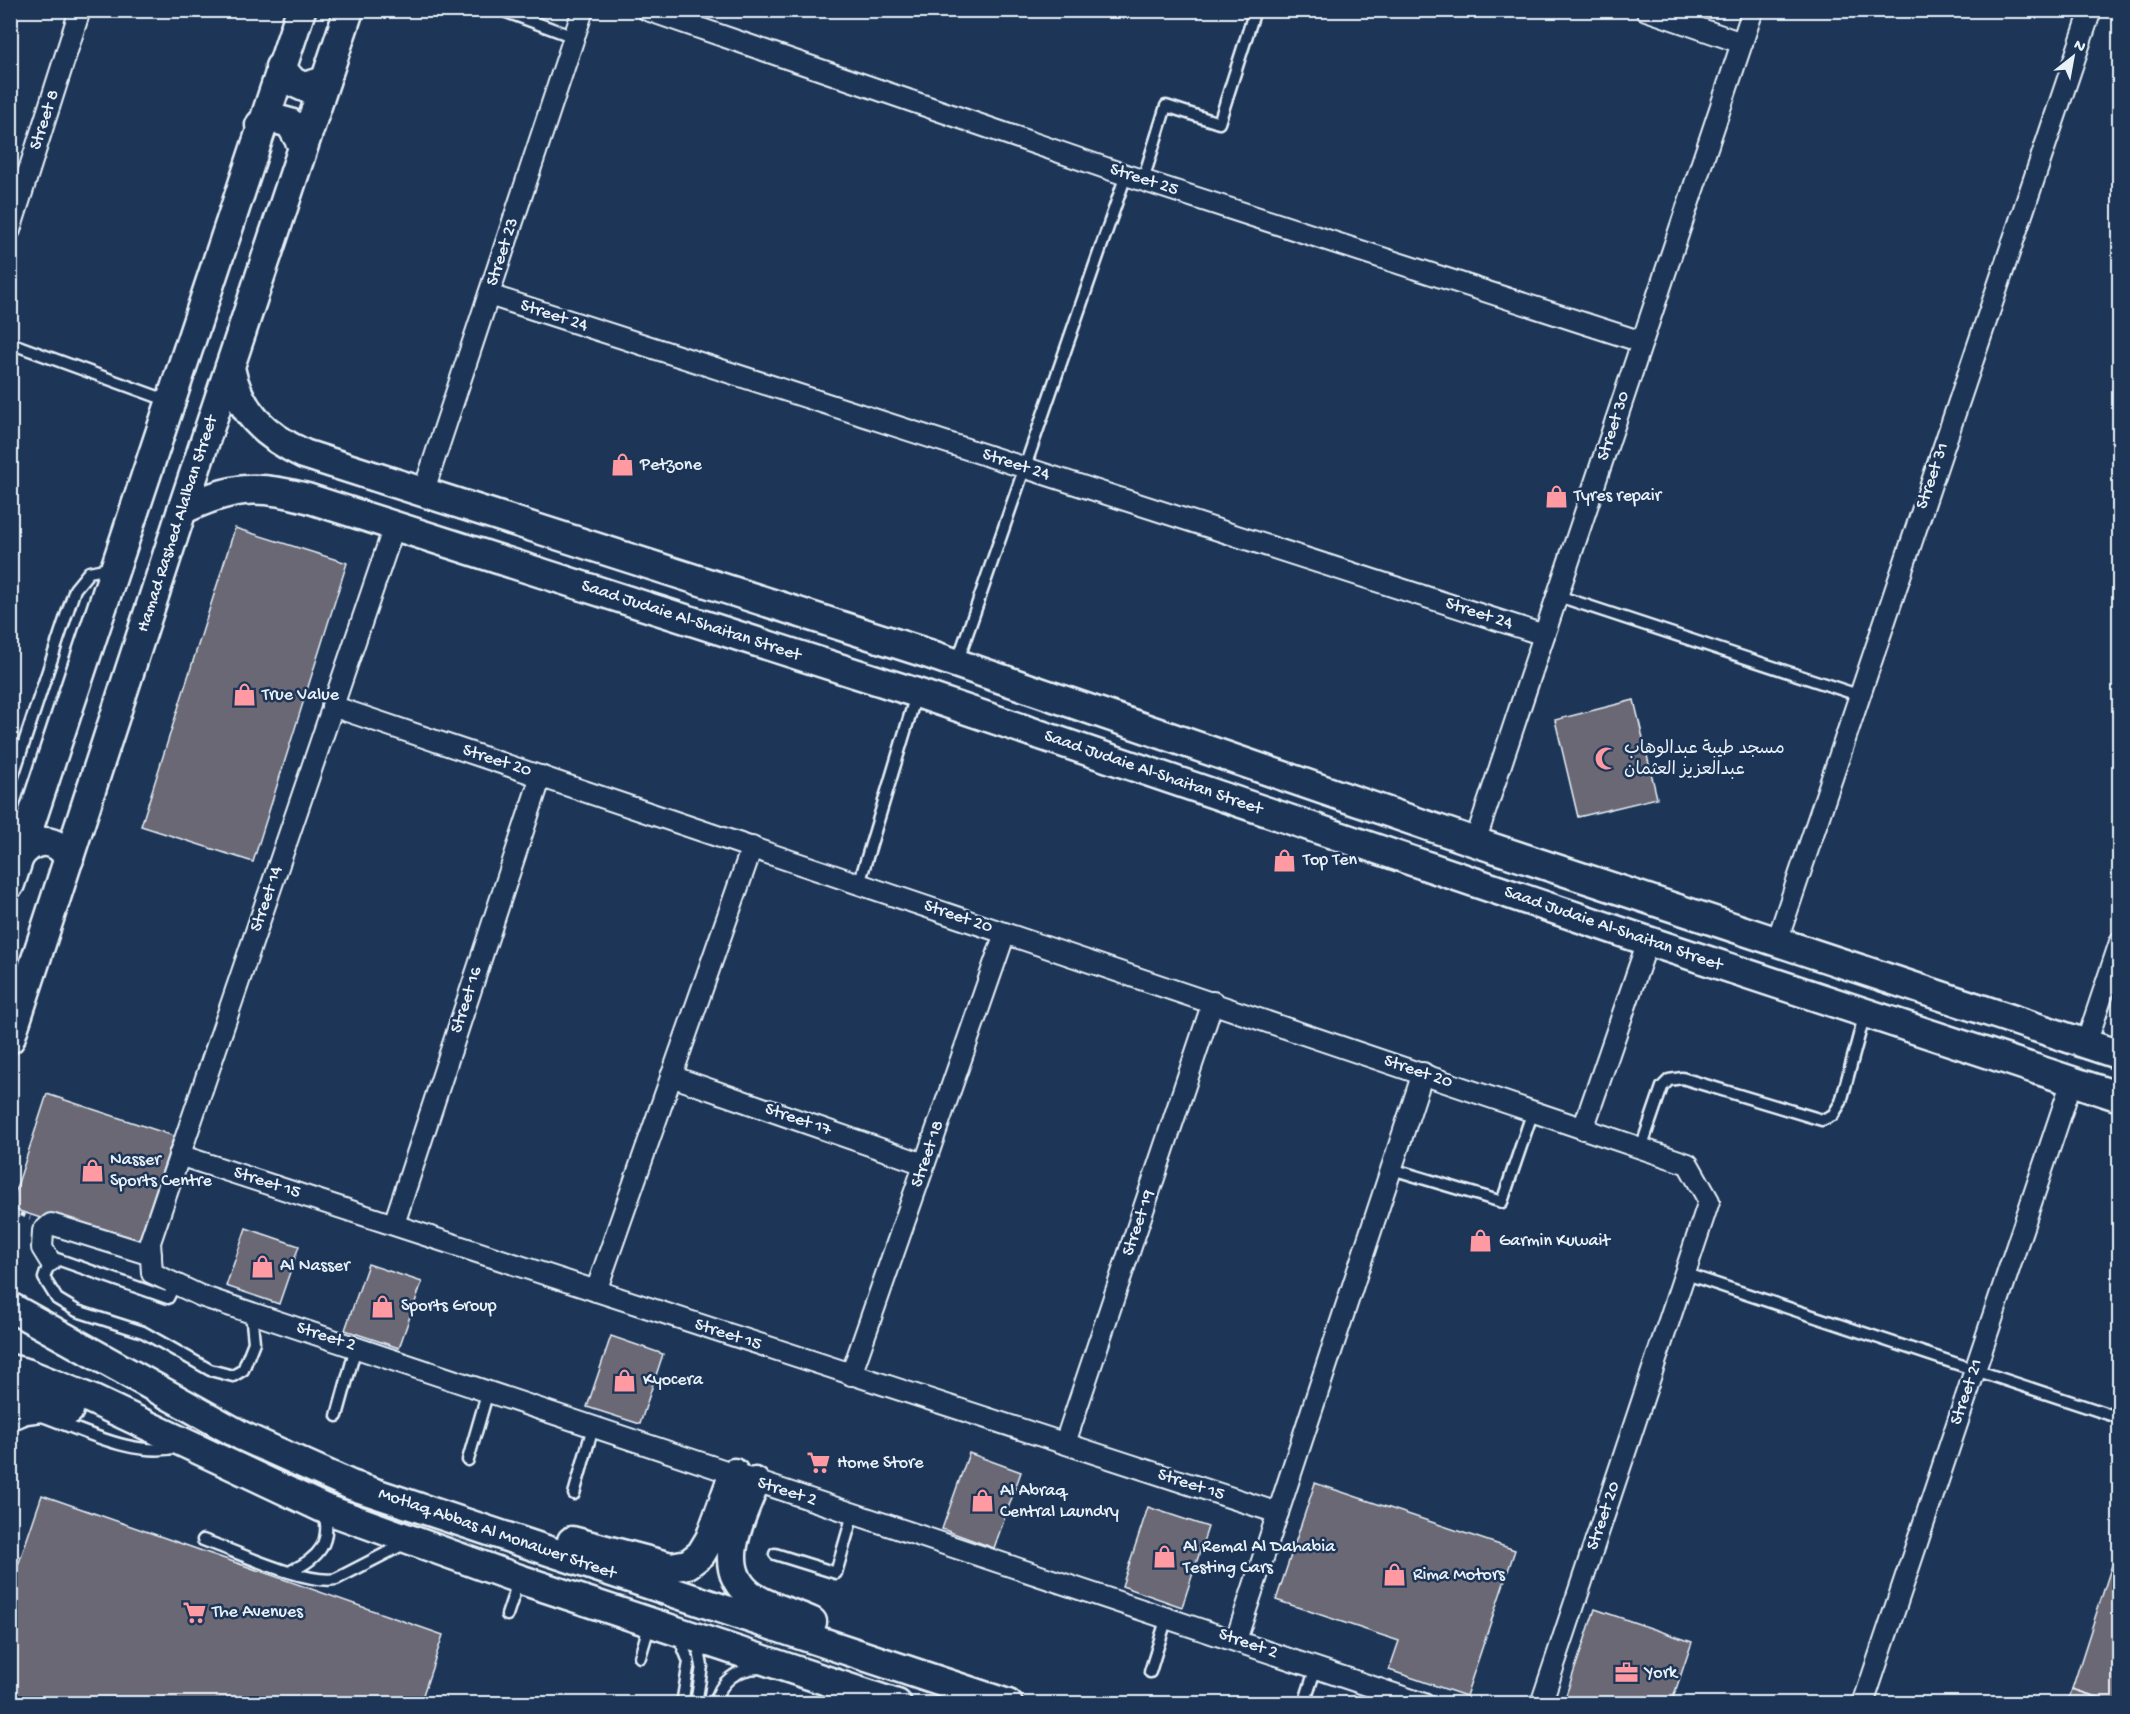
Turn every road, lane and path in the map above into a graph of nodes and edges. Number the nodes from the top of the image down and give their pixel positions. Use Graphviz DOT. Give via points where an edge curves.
graph roads {
  1 [pos="80,10"];
  2 [pos="301,10"];
  3 [pos="349,10"];
  4 [pos="501,10"];
  5 [pos="583,10"];
  6 [pos="647,10"];
  7 [pos="1255,10"];
  8 [pos="1646,10"];
  9 [pos="1753,10"];
  10 [pos="2091,10"];
  11 [pos="574,36"];
  12 [pos="1742,43"];
  13 [pos="280,67"];
  14 [pos="325,81"];
  15 [pos="260,125"];
  16 [pos="303,146"];
  17 [pos="1135,177"];
  18 [pos="10,230"];
  19 [pos="489,295"];
  20 [pos="1642,342"];
  21 [pos="10,343"];
  22 [pos="230,368"];
  23 [pos="169,401"];
  24 [pos="320,459"];
  25 [pos="1024,468"];
  26 [pos="423,493"];
  27 [pos="307,498"];
  28 [pos="182,510"];
  29 [pos="394,526"];
  30 [pos="114,567"];
  31 [pos="1557,596"];
  32 [pos="1544,636"];
  33 [pos="929,654"];
  34 [pos="957,663"];
  35 [pos="995,678"];
  36 [pos="917,693"];
  37 [pos="1858,695"];
  38 [pos="332,706"];
  39 [pos="982,715"];
  40 [pos="541,776"];
  41 [pos="10,785"];
  42 [pos="1475,842"];
  43 [pos="752,847"];
  44 [pos="19,857"];
  45 [pos="69,859"];
  46 [pos="10,884"];
  47 [pos="860,884"];
  48 [pos="1005,933"];
  49 [pos="1777,941"];
  50 [pos="1648,942"];
  51 [pos="2120,942"];
  52 [pos="1213,1002"];
  53 [pos="1865,1013"];
  54 [pos="10,1039"];
  55 [pos="2086,1044"];
  56 [pos="2120,1055"];
  57 [pos="1423,1073"];
  58 [pos="671,1076"];
  59 [pos="2072,1081"];
  60 [pos="2119,1097"];
  61 [pos="1533,1111"];
  62 [pos="1583,1129"];
  63 [pos="1641,1148"];
  64 [pos="179,1155"];
  65 [pos="924,1164"];
  66 [pos="1392,1168"];
  67 [pos="394,1224"];
  68 [pos="50,1262"];
  69 [pos="152,1264"];
  70 [pos="1686,1274"];
  71 [pos="175,1284"];
  72 [pos="596,1291"];
  73 [pos="10,1307"];
  74 [pos="251,1312"];
  75 [pos="356,1347"];
  76 [pos="10,1370"];
  77 [pos="1974,1371"];
  78 [pos="851,1375"];
  79 [pos="488,1391"];
  80 [pos="10,1392"];
  81 [pos="10,1408"];
  82 [pos="42,1416"];
  83 [pos="336,1416"];
  84 [pos="2120,1418"];
  85 [pos="10,1425"];
  86 [pos="593,1427"];
  87 [pos="155,1431"];
  88 [pos="1065,1443"];
  89 [pos="187,1446"];
  90 [pos="468,1460"];
  91 [pos="744,1478"];
  92 [pos="574,1494"];
  93 [pos="323,1508"];
  94 [pos="1278,1513"];
  95 [pos="853,1514"];
  96 [pos="490,1533"];
  97 [pos="203,1540"];
  98 [pos="412,1540"];
  99 [pos="775,1554"];
  100 [pos="291,1572"];
  101 [pos="519,1579"];
  102 [pos="507,1615"];
  103 [pos="1167,1617"];
  104 [pos="650,1622"];
  105 [pos="686,1635"];
  106 [pos="1236,1640"];
  107 [pos="640,1657"];
  108 [pos="869,1658"];
  109 [pos="1316,1667"];
  110 [pos="1150,1672"];
  111 [pos="817,1676"];
  112 [pos="682,1704"];
  113 [pos="696,1704"];
  114 [pos="715,1704"];
  115 [pos="897,1704"];
  116 [pos="1008,1704"];
  117 [pos="1304,1704"];
  118 [pos="1424,1704"];
  119 [pos="1541,1704"];
  120 [pos="1863,1704"];
  1 -- 18 [label="street, Street 8"];
  2 -- 13 [label="street"];
  3 -- 14 [label="street, Hamad Rashed Alalban Street"];
  4 -- 11 [label="lane"];
  5 -- 11 [label="street, Street 23"];
  6 -- 17 [label="street, Street 25"];
  7 -- 17 [label="lane" via="1219,123 1166,106"];
  8 -- 12 [label="street"];
  9 -- 12 [label="street, Street 30"];
  10 -- 37 [label="street, Street 31"];
  11 -- 19 [label="street, Street 23"];
  12 -- 20 [label="street, Street 30"];
  13 -- 14 [label="street" via="293,82 304,87"];
  13 -- 15 [label="street"];
  14 -- 16 [label="street, Hamad Rashed Alalban Street"];
  15 -- 16 [label="street" via="275,119 290,123"];
  15 -- 23 [label="street"];
  16 -- 22 [label="street, Hamad Rashed Alalban Street"];
  17 -- 20 [label="street, Street 25"];
  17 -- 25 [label="lane"];
  19 -- 25 [label="street, Street 24"];
  19 -- 26 [label="street, Street 23"];
  20 -- 31 [label="street, Street 30"];
  21 -- 23 [label="lane"];
  22 -- 24 [label="street" via="249,415 274,438"];
  22 -- 28 [label="street, Hamad Rashed Alalban Street"];
  23 -- 30 [label="street"];
  24 -- 26 [label="street"];
  24 -- 27 [label="street" via="306,468 303,476"];
  25 -- 32 [label="street, Street 24"];
  25 -- 34 [label="lane"];
  26 -- 33 [label="street"];
  27 -- 28 [label="street, Saad Judaie Al-Shaitan Street" via="276,489 243,489 211,496"];
  27 -- 29 [label="street, Saad Judaie Al-Shaitan Street"];
  28 -- 45 [label="street, Hamad Rashed Alalban Street"];
  29 -- 36 [label="street, Saad Judaie Al-Shaitan Street"];
  29 -- 38 [label="street, Street 14"];
  30 -- 41 [label="lane" via="89,572 75,589"];
  30 -- 44 [label="street"];
  31 -- 32 [label="street, Street 30"];
  31 -- 37 [label="lane"];
  32 -- 42 [label="street, Street 30"];
  33 -- 34 [label="street"];
  33 -- 36 [label="street" via="935,664 935,677 928,688"];
  34 -- 35 [label="street"];
  35 -- 39 [label="street" via="982,680 973,689 972,703"];
  35 -- 42 [label="street"];
  36 -- 39 [label="street, Saad Judaie Al-Shaitan Street"];
  36 -- 47 [label="lane"];
  37 -- 49 [label="street, Street 31"];
  38 -- 40 [label="street, Street 20"];
  38 -- 64 [label="street, Street 14"];
  39 -- 50 [label="street, Saad Judaie Al-Shaitan Street"];
  40 -- 43 [label="street, Street 20"];
  40 -- 67 [label="street, Street 16"];
  42 -- 49 [label="street"];
  43 -- 47 [label="street, Street 20"];
  43 -- 58 [label="street"];
  44 -- 45 [label="street" via="40,841 58,845"];
  44 -- 46 [label="street"];
  45 -- 54 [label="street, Hamad Rashed Alalban Street"];
  47 -- 48 [label="street, Street 20"];
  48 -- 52 [label="street, Street 20"];
  48 -- 65 [label="street, Street 18"];
  49 -- 55 [label="street"];
  50 -- 53 [label="street, Saad Judaie Al-Shaitan Street"];
  50 -- 62 [label="street"];
  51 -- 55 [label="street"];
  52 -- 57 [label="street, Street 20"];
  52 -- 88 [label="street, Street 19"];
  53 -- 59 [label="street, Saad Judaie Al-Shaitan Street"];
  53 -- 63 [label="lane" via="1841,1102 1833,1115 1822,1120 1682,1078 1669,1080 1662,1087"];
  55 -- 56 [label="street"];
  57 -- 61 [label="street, Street 20"];
  57 -- 66 [label="street"];
  58 -- 65 [label="street, Street 17"];
  58 -- 72 [label="street"];
  59 -- 60 [label="street, Saad Judaie Al-Shaitan Street"];
  59 -- 77 [label="street, Street 21"];
  61 -- 62 [label="street, Street 20"];
  61 -- 66 [label="lane" via="1502,1202"];
  62 -- 63 [label="street, Street 20"];
  63 -- 70 [label="street, Street 20" via="1688,1164 1709,1201"];
  64 -- 67 [label="street, Street 15"];
  64 -- 69 [label="street, Street 14" via="150,1242"];
  65 -- 78 [label="street, Street 18"];
  66 -- 94 [label="street"];
  67 -- 72 [label="street, Street 15"];
  68 -- 69 [label="street, Street 2" via="42,1248 44,1231 51,1224"];
  68 -- 71 [label="lane" via="57,1259 168,1298"];
  68 -- 74 [label="lane" via="44,1278 57,1299 77,1311 142,1332 210,1370 232,1376 243,1370 255,1342"];
  69 -- 71 [label="street, Street 2"];
  70 -- 77 [label="lane"];
  70 -- 119 [label="street, Street 20"];
  71 -- 74 [label="street, Street 2"];
  72 -- 78 [label="street, Street 15"];
  73 -- 96 [label="street, Motlaq Abbas Al Monawer Street" via="242,1436 351,1485"];
  74 -- 75 [label="street, Street 2"];
  75 -- 79 [label="street, Street 2"];
  75 -- 83 [label="lane"];
  76 -- 87 [label="street, Motlaq Abbas Al Monawer Street" via="92,1399"];
  77 -- 84 [label="lane"];
  77 -- 120 [label="street, Street 21"];
  78 -- 88 [label="street, Street 15"];
  79 -- 86 [label="street, Street 2"];
  79 -- 90 [label="lane"];
  80 -- 87 [label="street" via="38,1397 110,1425"];
  81 -- 82 [label="lane"];
  82 -- 85 [label="lane"];
  82 -- 89 [label="lane" via="129,1447 162,1451"];
  86 -- 91 [label="street, Street 2"];
  86 -- 92 [label="lane"];
  87 -- 89 [label="street, Motlaq Abbas Al Monawer Street"];
  88 -- 94 [label="street, Street 15"];
  89 -- 93 [label="street, Motlaq Abbas Al Monawer Street"];
  91 -- 95 [label="street, Street 2"];
  91 -- 96 [label="street" via="701,1554 688,1564 671,1568 545,1535"];
  91 -- 108 [label="street" via="730,1560 736,1581 752,1596 830,1631"];
  93 -- 98 [label="street, Motlaq Abbas Al Monawer Street"];
  93 -- 100 [label="lane" via="326,1537 320,1551 310,1563"];
  94 -- 106 [label="street"];
  95 -- 99 [label="lane" via="836,1573"];
  95 -- 103 [label="street, Street 2"];
  96 -- 108 [label="street, Motlaq Abbas Al Monawer Street"];
  97 -- 100 [label="lane"];
  98 -- 100 [label="lane" via="336,1579 318,1580"];
  98 -- 101 [label="street, Motlaq Abbas Al Monawer Street"];
  101 -- 102 [label="lane"];
  101 -- 104 [label="street, Motlaq Abbas Al Monawer Street"];
  103 -- 106 [label="street, Street 2"];
  103 -- 110 [label="lane"];
  104 -- 105 [label="street, Motlaq Abbas Al Monawer Street"];
  104 -- 107 [label="lane"];
  105 -- 111 [label="street, Motlaq Abbas Al Monawer Street"];
  105 -- 112 [label="lane" via="689,1662"];
  105 -- 113 [label="lane" via="702,1666"];
  106 -- 109 [label="street, Street 2"];
  108 -- 116 [label="street, Motlaq Abbas Al Monawer Street"];
  109 -- 117 [label="lane"];
  109 -- 118 [label="street, Street 2"];
  111 -- 114 [label="lane" via="768,1669 743,1670 723,1685"];
  111 -- 115 [label="street, Motlaq Abbas Al Monawer Street"];
}
